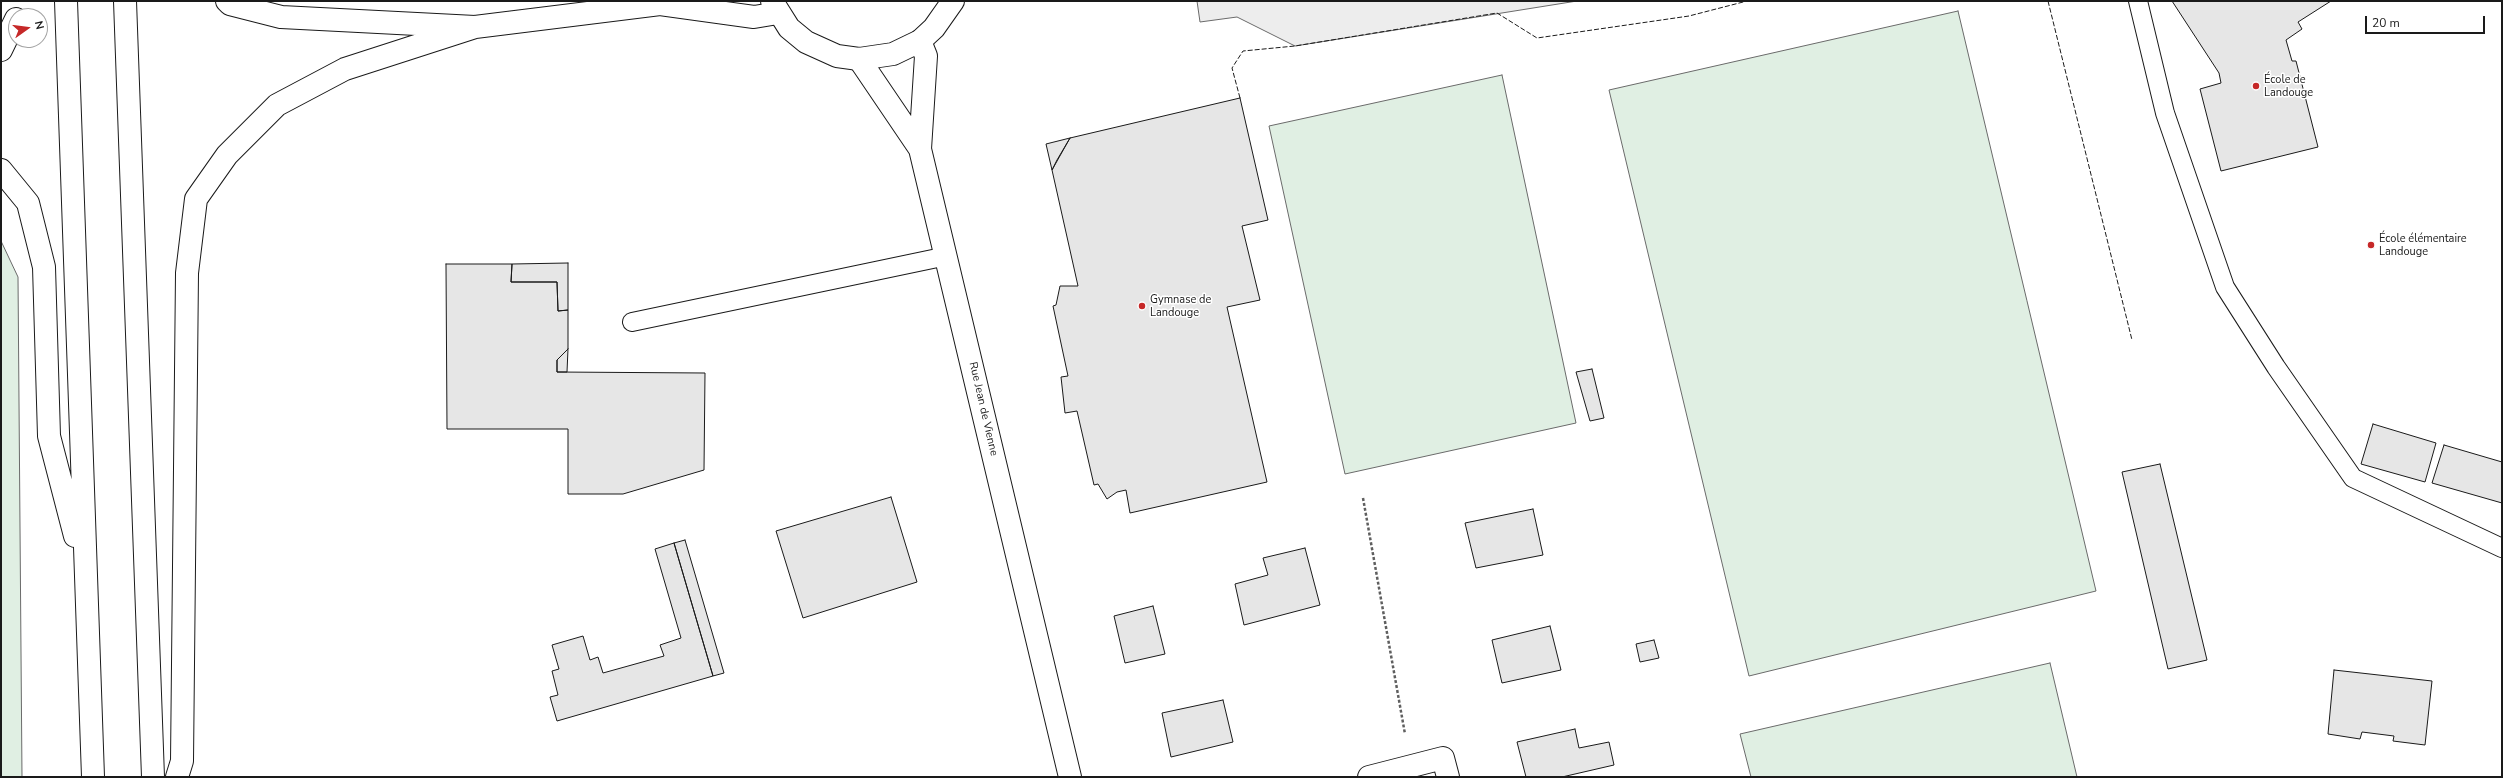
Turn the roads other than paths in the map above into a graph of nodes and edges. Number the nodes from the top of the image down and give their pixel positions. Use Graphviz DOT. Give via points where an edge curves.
graph roads {
  1 [pos="66,1"];
  2 [pos="125,1"];
  3 [pos="227,1"];
  4 [pos="953,1"];
  5 [pos="2138,1"];
  6 [pos="662,3"];
  7 [pos="775,7"];
  8 [pos="475,27"];
  9 [pos="8,36"];
  10 [pos="920,41"];
  11 [pos="1,50"];
  12 [pos="858,59"];
  13 [pos="920,149"];
  14 [pos="1,170"];
  15 [pos="947,256"];
  16 [pos="632,322"];
  17 [pos="2502,548"];
  18 [pos="85,576"];
  19 [pos="93,777"];
  20 [pos="153,777"];
  21 [pos="177,777"];
  22 [pos="1070,777"];
  23 [pos="1369,777"];
  24 [pos="1448,777"];
  1 -- 18 [label="main road"];
  2 -- 20 [label="main road"];
  3 -- 8 [label="main road" via="230,4 281,17"];
  4 -- 10 [label="main road" via="934,28"];
  5 -- 17 [label="lane" via="2165,113 2225,287 2276,367 2353,478"];
  6 -- 7 [label="main road" via="754,17"];
  6 -- 8 [label="main road"];
  7 -- 12 [label="main road" via="789,28 806,42 837,56"];
  8 -- 21 [label="main road" via="345,69 276,105 227,155 196,199 187,273 182,761"];
  9 -- 11 [label="main road"];
  10 -- 12 [label="main road" via="892,54"];
  10 -- 13 [label="main road, Rue Jean de Vienne" via="926,56"];
  12 -- 13 [label="main road"];
  13 -- 15 [label="main road, Rue Jean de Vienne"];
  14 -- 18 [label="main road" via="28,203 44,267 49,436"];
  15 -- 16 [label="lane"];
  15 -- 22 [label="main road, Rue Jean de Vienne"];
  18 -- 19 [label="main road"];
  23 -- 24 [label="main road" via="1443,758"];
}
